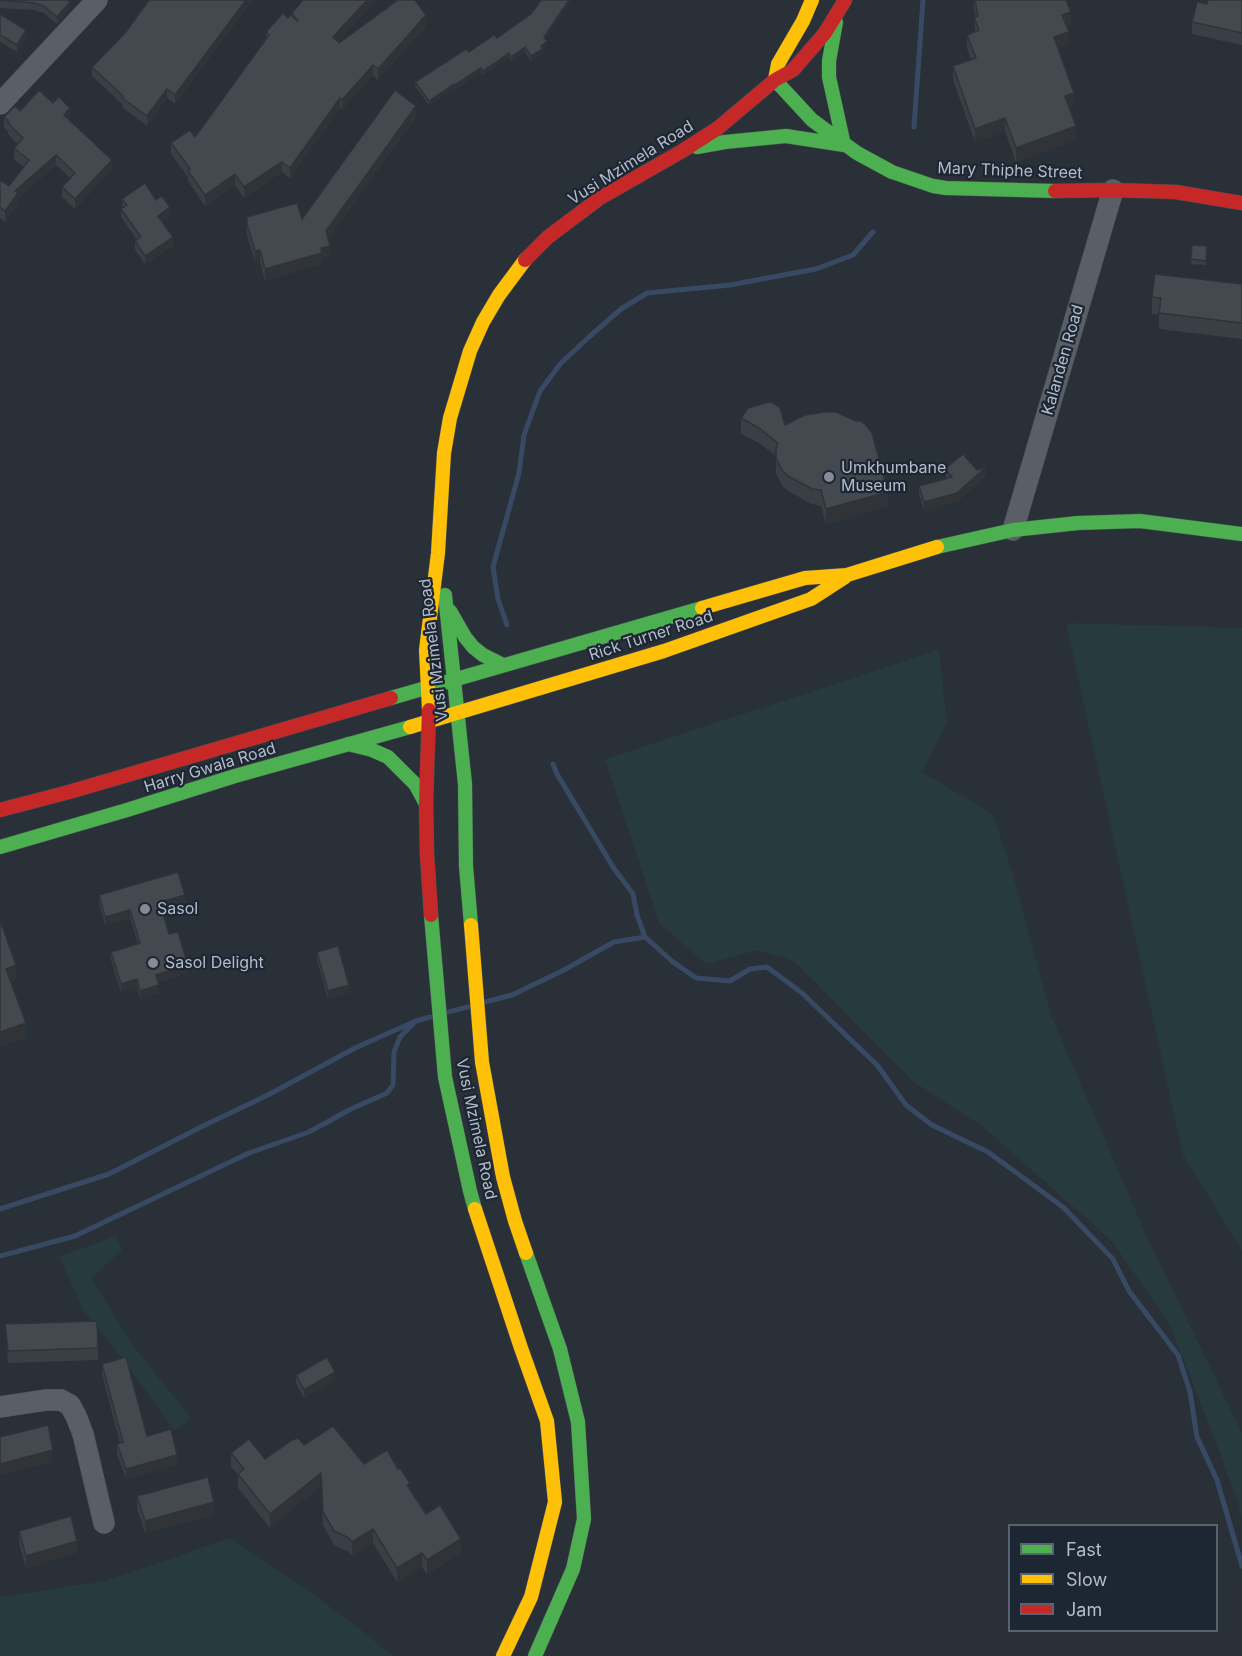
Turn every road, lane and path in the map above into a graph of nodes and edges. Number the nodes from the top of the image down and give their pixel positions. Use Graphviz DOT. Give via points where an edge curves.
graph roads {
  1 [pos="97,0"];
  2 [pos="812,0"];
  3 [pos="845,0"];
  4 [pos="838,14"];
  5 [pos="774,80"];
  6 [pos="7,97"];
  7 [pos="844,145"];
  8 [pos="684,150"];
  9 [pos="1113,190"];
  10 [pos="1242,203"];
  11 [pos="1013,530"];
  12 [pos="1242,534"];
  13 [pos="438,553"];
  14 [pos="847,575"];
  15 [pos="447,607"];
  16 [pos="503,665"];
  17 [pos="453,680"];
  18 [pos="428,687"];
  19 [pos="508,699"];
  20 [pos="458,712"];
  21 [pos="491,719"];
  22 [pos="430,723"];
  23 [pos="348,744"];
  24 [pos="473,746"];
  25 [pos="465,784"];
  26 [pos="426,804"];
  27 [pos="0,810"];
  28 [pos="0,847"];
  29 [pos="0,1407"];
  30 [pos="105,1523"];
  31 [pos="503,1656"];
  32 [pos="535,1656"];
  1 -- 6 [label="street"];
  2 -- 5 [label="main road, Vusi Mzimela Road" via="778,64"];
  3 -- 4 [label="main road, Vusi Mzimela Road"];
  4 -- 5 [label="main road, Vusi Mzimela Road" via="799,65"];
  4 -- 7 [label="main road" via="829,76"];
  5 -- 7 [label="main road, Mary Thiphe Street" via="812,120"];
  5 -- 8 [label="main road, Vusi Mzimela Road" via="718,128"];
  7 -- 8 [label="main road" via="786,136 726,141"];
  7 -- 9 [label="main road, Mary Thiphe Street" via="892,172 933,186"];
  8 -- 13 [label="main road, Vusi Mzimela Road" via="572,218 527,257 499,295 470,351 456,391 443,465"];
  9 -- 10 [label="main road, Mary Thiphe Street" via="1176,192"];
  9 -- 11 [label="street, Kalanden Road"];
  11 -- 12 [label="main road, Rick Turner Road" via="1140,521"];
  11 -- 14 [label="main road, Rick Turner Road" via="934,548"];
  13 -- 15 [label="main road, Vusi Mzimela Road"];
  13 -- 18 [label="main road, Vusi Mzimela Road" via="426,650"];
  14 -- 16 [label="main road, Rick Turner Road" via="806,578"];
  14 -- 19 [label="main road, Rick Turner Road" via="811,599 664,651"];
  15 -- 16 [label="main road" via="473,647"];
  15 -- 17 [label="main road, Vusi Mzimela Road"];
  16 -- 17 [label="main road, Rick Turner Road"];
  17 -- 18 [label="main road, Harry Gwala Road"];
  17 -- 20 [label="main road, Vusi Mzimela Road"];
  18 -- 22 [label="main road, Vusi Mzimela Road"];
  18 -- 27 [label="main road, Harry Gwala Road"];
  19 -- 20 [label="main road, Rick Turner Road"];
  19 -- 21 [label="main road"];
  20 -- 22 [label="main road, Rick Turner Road"];
  20 -- 25 [label="main road, Vusi Mzimela Road"];
  22 -- 23 [label="main road, Harry Gwala Road"];
  22 -- 26 [label="main road, Vusi Mzimela Road"];
  23 -- 26 [label="main road" via="388,757 415,784"];
  23 -- 28 [label="main road, Harry Gwala Road"];
  24 -- 25 [label="main road"];
  25 -- 32 [label="main road, Vusi Mzimela Road" via="466,866 482,1062 503,1177 560,1349 578,1422 584,1518 573,1569"];
  26 -- 31 [label="main road, Vusi Mzimela Road" via="445,1077 470,1191 547,1421 554,1490 555,1502 531,1597"];
  29 -- 30 [label="street" via="46,1400 61,1400 70,1405 83,1434"];
}
